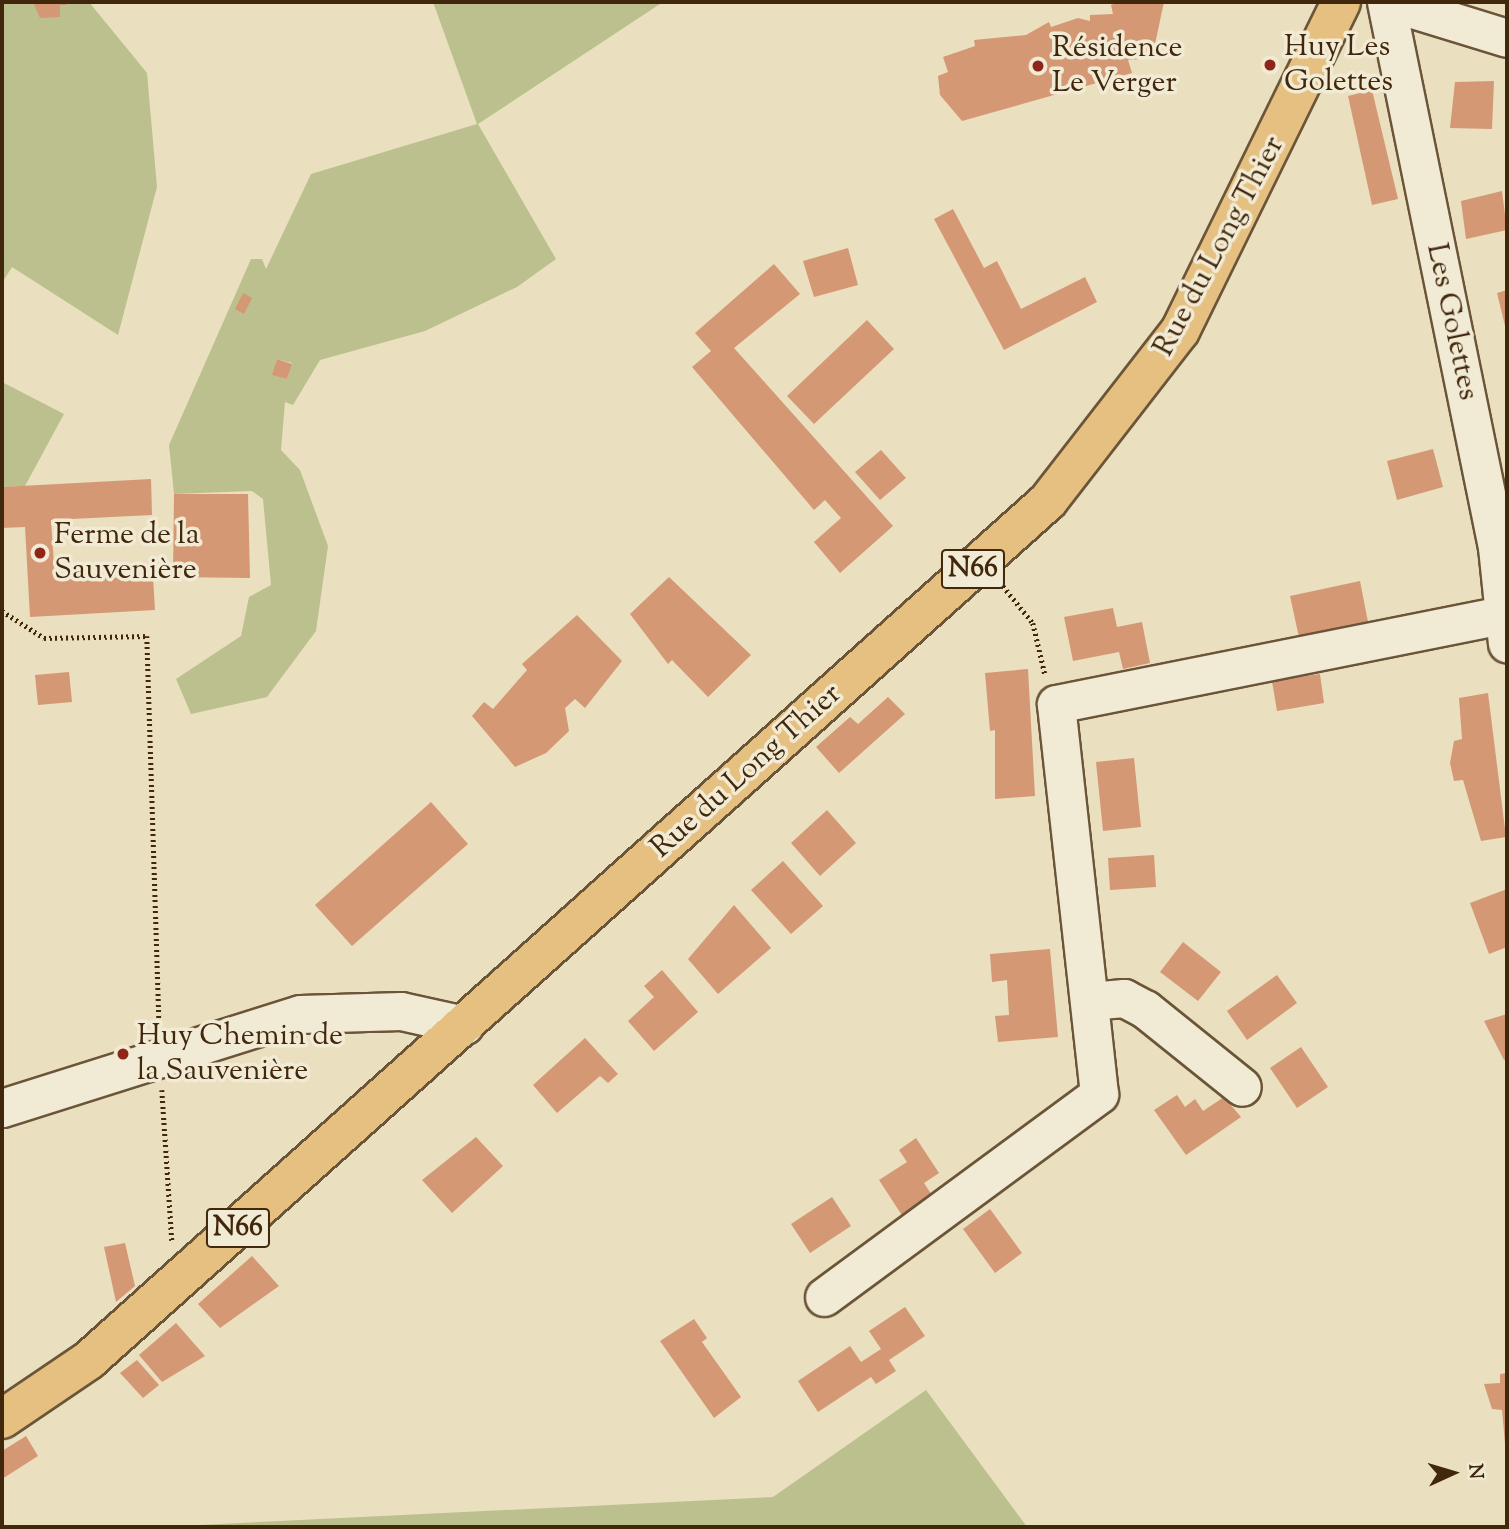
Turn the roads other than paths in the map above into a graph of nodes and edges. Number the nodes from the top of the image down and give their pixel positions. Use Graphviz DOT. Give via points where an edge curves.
graph roads {
  1 [pos="1341,2"];
  2 [pos="1388,2"];
  3 [pos="1507,38"];
  4 [pos="1502,547"];
  5 [pos="1505,629"];
  6 [pos="1089,1001"];
  7 [pos="464,1025"];
  8 [pos="1242,1087"];
  9 [pos="2,1108"];
  10 [pos="824,1297"];
  11 [pos="2,1419"];
  1 -- 7 [label="main road, Rue du Long Thier / N66" via="1180,331 1048,501"];
  2 -- 3 [label="street"];
  2 -- 4 [label="street, Les Golettes"];
  4 -- 5 [label="street, Les Golettes"];
  5 -- 6 [label="street" via="1056,704"];
  6 -- 8 [label="street" via="1125,998 1145,1009"];
  6 -- 10 [label="street" via="1099,1094"];
  7 -- 9 [label="street" via="401,1011 300,1014"];
  7 -- 11 [label="main road, Rue du Long Thier / N66" via="89,1360"];
}
